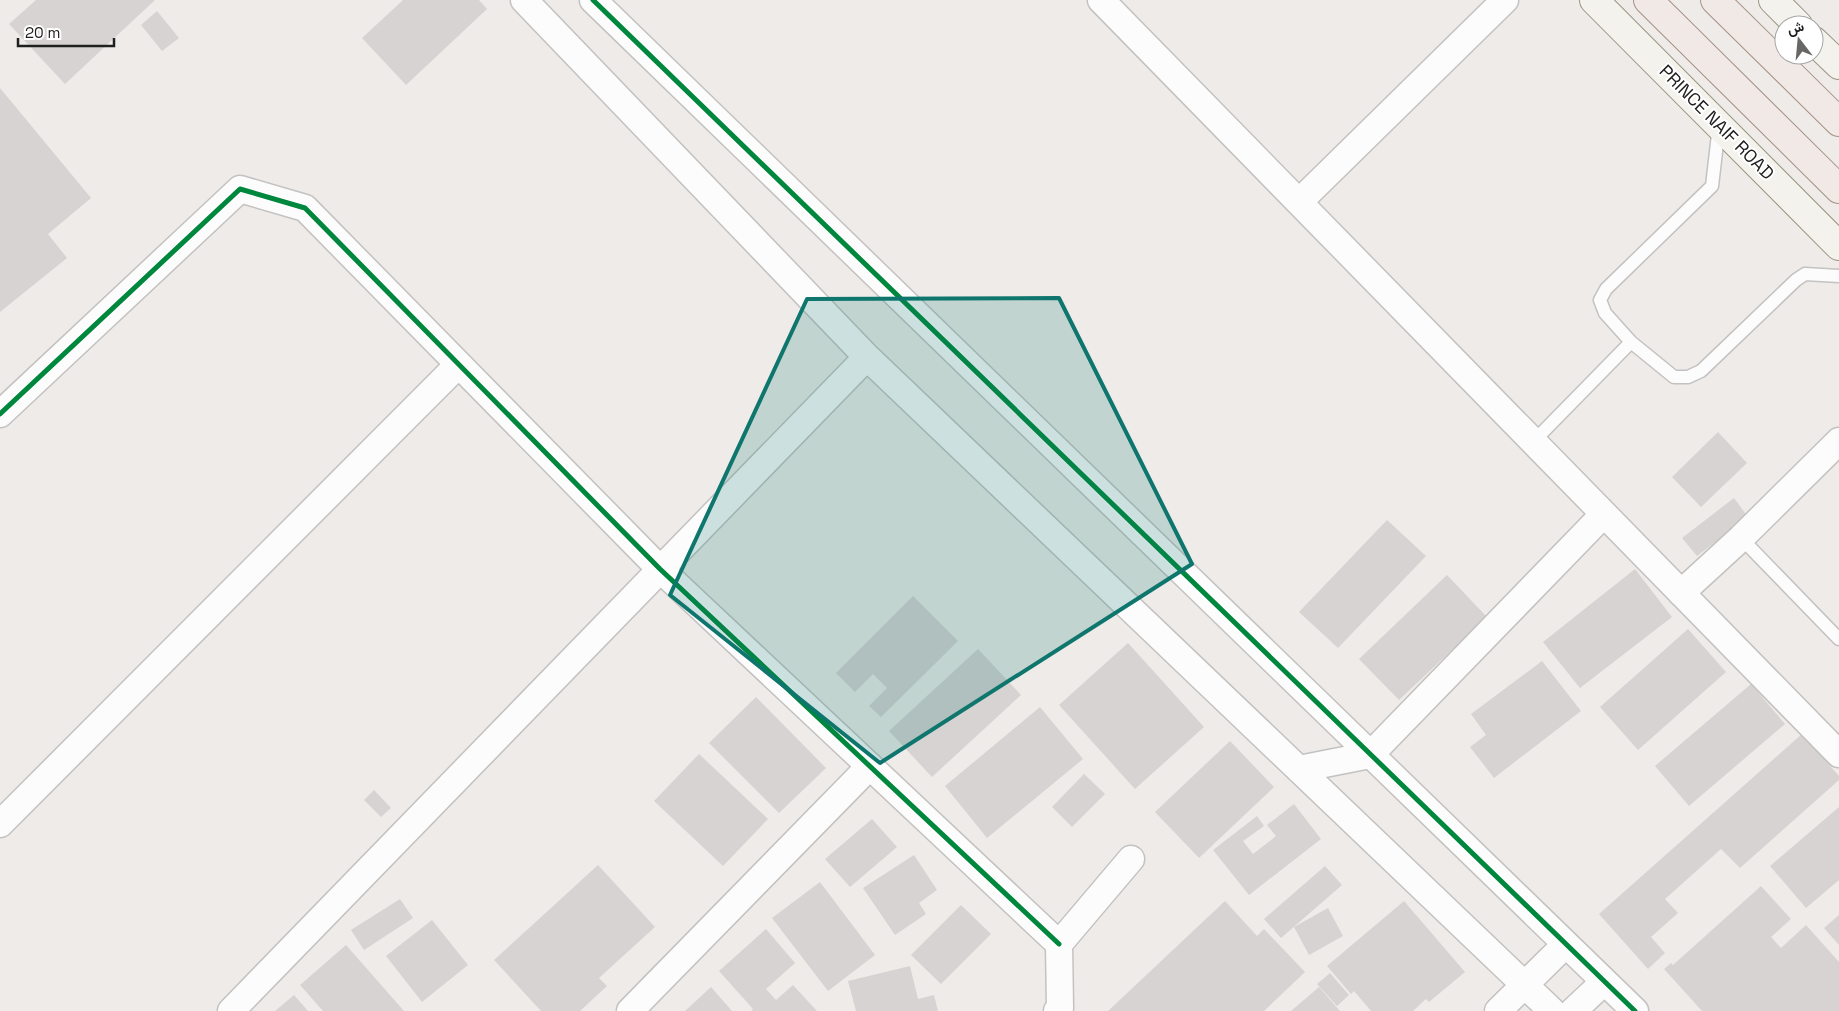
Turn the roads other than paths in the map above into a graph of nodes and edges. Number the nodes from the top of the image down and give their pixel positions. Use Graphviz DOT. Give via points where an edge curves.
graph roads {
  1 [pos="524,0"];
  2 [pos="593,0"];
  3 [pos="1101,0"];
  4 [pos="1505,0"];
  5 [pos="1594,0"];
  6 [pos="1648,0"];
  7 [pos="1716,0"];
  8 [pos="1773,0"];
  9 [pos="1788,15"];
  10 [pos="1824,50"];
  11 [pos="1839,65"];
  12 [pos="1839,122"];
  13 [pos="1719,124"];
  14 [pos="1839,189"];
  15 [pos="1299,202"];
  16 [pos="1839,246"];
  17 [pos="1839,276"];
  18 [pos="1631,342"];
  19 [pos="866,357"];
  20 [pos="458,365"];
  21 [pos="0,414"];
  22 [pos="1839,441"];
  23 [pos="1533,442"];
  24 [pos="1604,514"];
  25 [pos="1741,538"];
  26 [pos="660,570"];
  27 [pos="1681,592"];
  28 [pos="1839,639"];
  29 [pos="1838,750"];
  30 [pos="1370,755"];
  31 [pos="870,766"];
  32 [pos="1299,769"];
  33 [pos="0,824"];
  34 [pos="1131,859"];
  35 [pos="1059,944"];
  36 [pos="1566,944"];
  37 [pos="1604,982"];
  38 [pos="1524,984"];
  39 [pos="231,1011"];
  40 [pos="630,1011"];
  41 [pos="1057,1011"];
  42 [pos="1498,1011"];
  43 [pos="1552,1011"];
  44 [pos="1573,1011"];
  45 [pos="1635,1011"];
  1 -- 19 [label="street"];
  2 -- 30 [label="street"];
  3 -- 15 [label="street"];
  4 -- 15 [label="street"];
  5 -- 13 [label="main road, PRINCE NAIF ROAD"];
  6 -- 14 [label="main road"];
  7 -- 12 [label="main road"];
  8 -- 9 [label="main road"];
  10 -- 11 [label="main road"];
  13 -- 16 [label="main road, PRINCE NAIF ROAD"];
  13 -- 18 [label="lane" via="1712,186 1606,289 1600,300 1605,313"];
  15 -- 23 [label="street"];
  17 -- 18 [label="lane" via="1805,274 1796,280 1701,372 1688,377 1674,378"];
  18 -- 23 [label="lane"];
  19 -- 26 [label="street"];
  19 -- 32 [label="street"];
  20 -- 21 [label="street" via="305,208 240,189"];
  20 -- 26 [label="street"];
  20 -- 33 [label="street"];
  22 -- 25 [label="street"];
  23 -- 24 [label="street"];
  24 -- 27 [label="street"];
  24 -- 30 [label="street"];
  25 -- 27 [label="street"];
  25 -- 28 [label="lane"];
  26 -- 31 [label="street"];
  26 -- 39 [label="street"];
  27 -- 29 [label="street"];
  30 -- 32 [label="street"];
  30 -- 36 [label="street"];
  31 -- 35 [label="street"];
  31 -- 40 [label="street"];
  32 -- 38 [label="street"];
  34 -- 35 [label="street"];
  35 -- 41 [label="street" via="1060,1008"];
  36 -- 37 [label="street"];
  36 -- 38 [label="street"];
  37 -- 44 [label="street"];
  37 -- 45 [label="street"];
  38 -- 42 [label="street"];
  38 -- 43 [label="street"];
}
